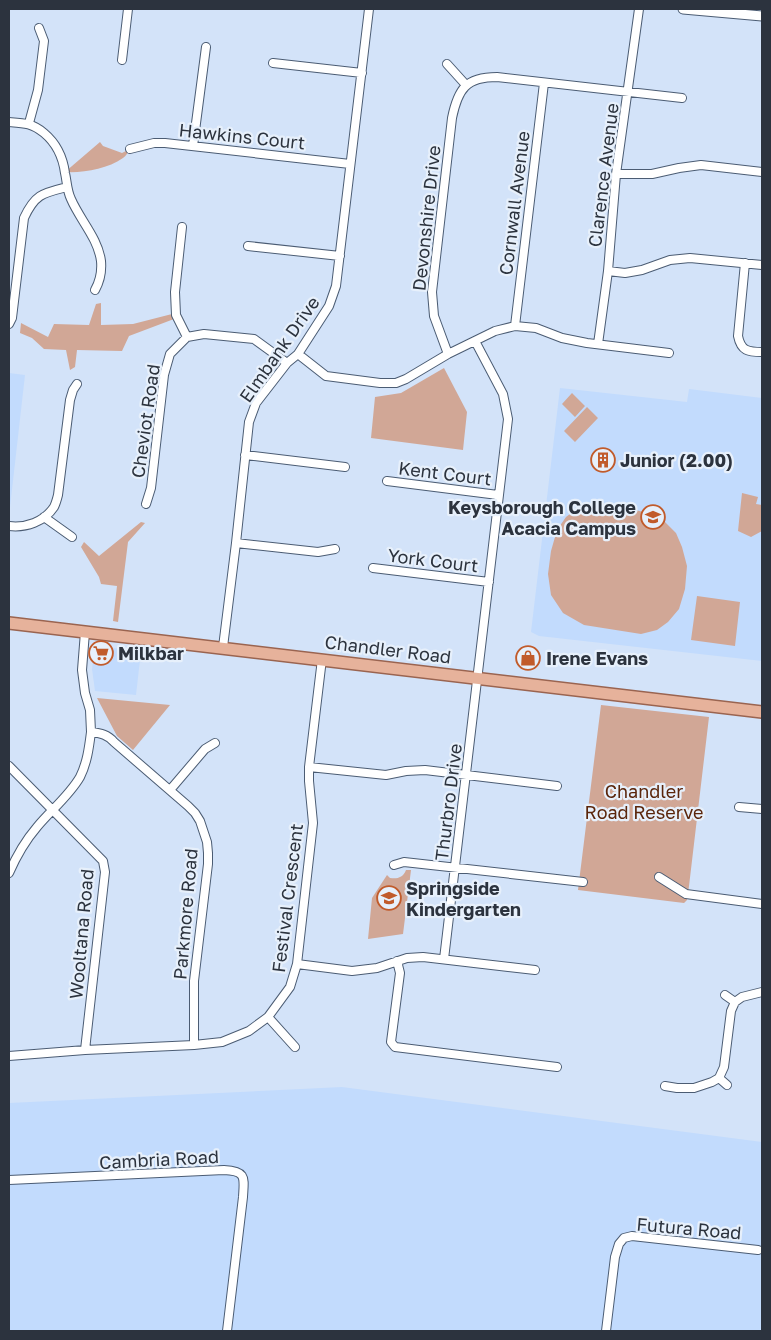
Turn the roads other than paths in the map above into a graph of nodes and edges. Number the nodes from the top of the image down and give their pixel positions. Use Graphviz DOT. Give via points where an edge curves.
graph roads {
  1 [pos="128,9"];
  2 [pos="368,9"];
  3 [pos="638,9"];
  4 [pos="683,9"];
  5 [pos="762,16"];
  6 [pos="39,28"];
  7 [pos="206,47"];
  8 [pos="122,60"];
  9 [pos="273,63"];
  10 [pos="447,64"];
  11 [pos="362,72"];
  12 [pos="544,83"];
  13 [pos="466,85"];
  14 [pos="628,92"];
  15 [pos="682,98"];
  16 [pos="9,122"];
  17 [pos="29,123"];
  18 [pos="193,146"];
  19 [pos="130,149"];
  20 [pos="350,164"];
  21 [pos="762,172"];
  22 [pos="616,174"];
  23 [pos="67,187"];
  24 [pos="182,227"];
  25 [pos="248,246"];
  26 [pos="340,256"];
  27 [pos="745,263"];
  28 [pos="762,265"];
  29 [pos="608,272"];
  30 [pos="95,290"];
  31 [pos="9,324"];
  32 [pos="515,326"];
  33 [pos="187,336"];
  34 [pos="474,341"];
  35 [pos="598,344"];
  36 [pos="762,352"];
  37 [pos="669,353"];
  38 [pos="298,354"];
  39 [pos="448,354"];
  40 [pos="287,363"];
  41 [pos="77,384"];
  42 [pos="245,455"];
  43 [pos="345,467"];
  44 [pos="387,481"];
  45 [pos="498,495"];
  46 [pos="146,504"];
  47 [pos="44,517"];
  48 [pos="9,526"];
  49 [pos="72,537"];
  50 [pos="236,543"];
  51 [pos="335,549"];
  52 [pos="373,568"];
  53 [pos="488,582"];
  54 [pos="9,623"];
  55 [pos="85,632"];
  56 [pos="223,647"];
  57 [pos="322,659"];
  58 [pos="477,678"];
  59 [pos="762,712"];
  60 [pos="91,732"];
  61 [pos="215,743"];
  62 [pos="9,766"];
  63 [pos="309,767"];
  64 [pos="467,774"];
  65 [pos="557,786"];
  66 [pos="170,790"];
  67 [pos="739,806"];
  68 [pos="762,809"];
  69 [pos="52,810"];
  70 [pos="9,850"];
  71 [pos="18,854"];
  72 [pos="394,865"];
  73 [pos="455,867"];
  74 [pos="9,874"];
  75 [pos="658,877"];
  76 [pos="583,882"];
  77 [pos="762,904"];
  78 [pos="444,959"];
  79 [pos="397,961"];
  80 [pos="297,964"];
  81 [pos="535,970"];
  82 [pos="762,992"];
  83 [pos="725,995"];
  84 [pos="735,1002"];
  85 [pos="268,1017"];
  86 [pos="194,1045"];
  87 [pos="295,1047"];
  88 [pos="85,1050"];
  89 [pos="9,1056"];
  90 [pos="558,1067"];
  91 [pos="719,1078"];
  92 [pos="727,1085"];
  93 [pos="666,1086"];
  94 [pos="9,1180"];
  95 [pos="758,1250"];
  96 [pos="227,1331"];
  97 [pos="606,1331"];
  1 -- 8 [label="street"];
  2 -- 11 [label="street, Elmbank Drive"];
  3 -- 14 [label="street, Clarence Avenue"];
  4 -- 5 [label="street"];
  6 -- 17 [label="street" via="44,41 38,90"];
  7 -- 18 [label="street"];
  9 -- 11 [label="street"];
  10 -- 13 [label="street"];
  11 -- 20 [label="street, Elmbank Drive"];
  12 -- 13 [label="street" via="485,77"];
  12 -- 14 [label="street"];
  12 -- 32 [label="street, Cornwall Avenue"];
  13 -- 39 [label="street, Devonshire Drive" via="458,96 452,118 432,292 434,316"];
  14 -- 15 [label="street"];
  14 -- 22 [label="street, Clarence Avenue"];
  16 -- 17 [label="street"];
  17 -- 23 [label="street" via="56,146 62,158"];
  18 -- 19 [label="street, Hawkins Court" via="154,143"];
  18 -- 20 [label="street, Hawkins Court"];
  20 -- 26 [label="street, Elmbank Drive"];
  21 -- 22 [label="street" via="701,165 652,174"];
  22 -- 29 [label="street, Clarence Avenue"];
  23 -- 30 [label="street" via="98,248 101,272"];
  23 -- 31 [label="street" via="36,198 24,218"];
  24 -- 33 [label="street" via="174,292 176,315"];
  25 -- 26 [label="street"];
  26 -- 38 [label="street, Elmbank Drive" via="336,286 329,306"];
  27 -- 28 [label="street"];
  27 -- 29 [label="street" via="690,258 670,260 625,273"];
  27 -- 36 [label="street" via="738,336 741,347"];
  29 -- 35 [label="street, Clarence Avenue"];
  32 -- 34 [label="street"];
  32 -- 35 [label="street"];
  33 -- 40 [label="street" via="204,334 254,339"];
  33 -- 46 [label="street, Cheviot Road" via="170,354 164,375 151,488"];
  34 -- 39 [label="street"];
  34 -- 45 [label="street, Thurbro Drive" via="504,394 508,419"];
  35 -- 37 [label="street"];
  38 -- 39 [label="street" via="326,376 380,383 406,379"];
  38 -- 40 [label="street, Elmbank Drive"];
  40 -- 42 [label="street, Elmbank Drive" via="256,403 249,422"];
  41 -- 47 [label="street" via="70,400 58,495 54,507"];
  42 -- 43 [label="street"];
  42 -- 50 [label="street, Elmbank Drive"];
  44 -- 45 [label="street, Kent Court"];
  45 -- 53 [label="street, Thurbro Drive"];
  47 -- 48 [label="street" via="25,526"];
  47 -- 49 [label="street"];
  50 -- 51 [label="street" via="318,552"];
  50 -- 56 [label="street, Elmbank Drive"];
  52 -- 53 [label="street, York Court"];
  53 -- 58 [label="street, Thurbro Drive"];
  54 -- 55 [label="main road, Chandler Road"];
  55 -- 56 [label="main road, Chandler Road"];
  55 -- 60 [label="street" via="82,670"];
  56 -- 57 [label="main road, Chandler Road"];
  57 -- 58 [label="main road, Chandler Road"];
  57 -- 63 [label="street, Festival Crescent"];
  58 -- 59 [label="main road, Chandler Road"];
  58 -- 64 [label="street, Thurbro Drive"];
  60 -- 66 [label="street, Parkmore Road" via="110,737"];
  60 -- 69 [label="street" via="85,765 79,778"];
  61 -- 66 [label="street" via="205,749"];
  62 -- 69 [label="street, Wooltana Road"];
  63 -- 64 [label="street" via="386,775 406,770"];
  63 -- 80 [label="street, Festival Crescent" via="314,824"];
  64 -- 65 [label="street"];
  64 -- 73 [label="street, Thurbro Drive"];
  66 -- 86 [label="street, Parkmore Road" via="195,813 205,835 208,853 194,982"];
  67 -- 68 [label="street"];
  69 -- 71 [label="street"];
  69 -- 88 [label="street, Wooltana Road" via="103,861 106,872"];
  70 -- 71 [label="street"];
  71 -- 74 [label="street"];
  72 -- 73 [label="street" via="404,862"];
  73 -- 76 [label="street"];
  73 -- 78 [label="street, Thurbro Drive"];
  75 -- 77 [label="street" via="686,894"];
  78 -- 79 [label="street" via="423,957"];
  78 -- 81 [label="street"];
  79 -- 80 [label="street" via="352,971"];
  79 -- 90 [label="street" via="400,973 391,1042 396,1047"];
  80 -- 85 [label="street, Festival Crescent" via="290,987"];
  82 -- 84 [label="street"];
  83 -- 84 [label="street"];
  84 -- 91 [label="street" via="724,1067"];
  85 -- 86 [label="street, Festival Crescent" via="249,1031 222,1042"];
  85 -- 87 [label="street"];
  86 -- 88 [label="street, Festival Crescent"];
  88 -- 89 [label="street, Festival Crescent"];
  91 -- 92 [label="street"];
  91 -- 93 [label="street" via="694,1088"];
  94 -- 96 [label="street, Cambria Road" via="224,1170 241,1174 243,1197"];
  95 -- 97 [label="street, Futura Road" via="632,1236 624,1238 618,1244 615,1257"];
}
